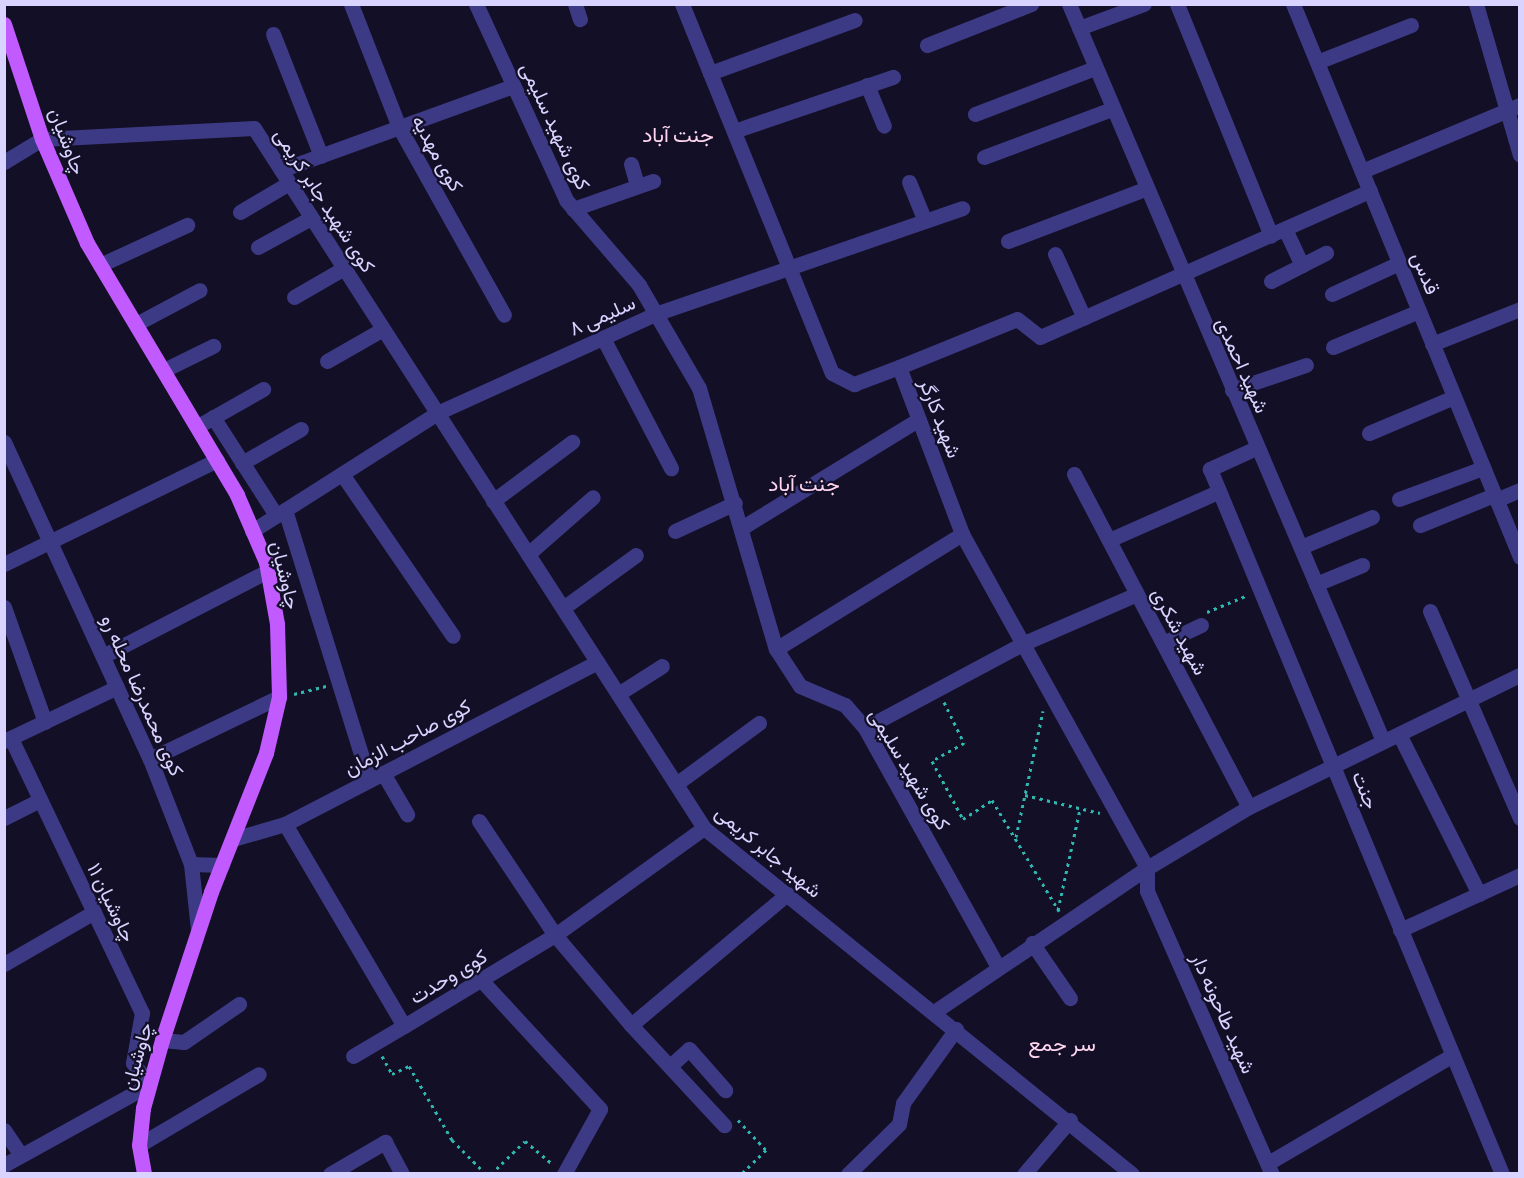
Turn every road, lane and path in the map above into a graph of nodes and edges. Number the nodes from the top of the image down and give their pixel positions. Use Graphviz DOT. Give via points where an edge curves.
graph roads {
  1 [pos="351,4"];
  2 [pos="476,4"];
  3 [pos="682,4"];
  4 [pos="1031,4"];
  5 [pos="1069,4"];
  6 [pos="1143,4"];
  7 [pos="1177,4"];
  8 [pos="1293,4"];
  9 [pos="1476,4"];
  10 [pos="855,20"];
  11 [pos="4,24"];
  12 [pos="1411,25"];
  13 [pos="1079,28"];
  14 [pos="273,33"];
  15 [pos="927,45"];
  16 [pos="1317,62"];
  17 [pos="1095,68"];
  18 [pos="710,73"];
  19 [pos="893,76"];
  20 [pos="867,85"];
  21 [pos="513,86"];
  22 [pos="1514,108"];
  23 [pos="1112,109"];
  24 [pos="975,114"];
  25 [pos="884,126"];
  26 [pos="399,128"];
  27 [pos="734,131"];
  28 [pos="42,139"];
  29 [pos="1520,155"];
  30 [pos="321,156"];
  31 [pos="984,157"];
  32 [pos="4,162"];
  33 [pos="631,164"];
  34 [pos="1362,171"];
  35 [pos="285,177"];
  36 [pos="653,181"];
  37 [pos="909,182"];
  38 [pos="637,185"];
  39 [pos="1145,189"];
  40 [pos="1370,191"];
  41 [pos="962,208"];
  42 [pos="573,209"];
  43 [pos="240,212"];
  44 [pos="311,218"];
  45 [pos="925,221"];
  46 [pos="188,225"];
  47 [pos="1278,232"];
  48 [pos="1008,241"];
  49 [pos="258,246"];
  50 [pos="1326,253"];
  51 [pos="1055,254"];
  52 [pos="1399,263"];
  53 [pos="100,265"];
  54 [pos="1302,265"];
  55 [pos="344,268"];
  56 [pos="791,270"];
  57 [pos="1181,276"];
  58 [pos="1271,281"];
  59 [pos="200,290"];
  60 [pos="1332,294"];
  61 [pos="294,297"];
  62 [pos="1520,309"];
  63 [pos="1419,311"];
  64 [pos="656,314"];
  65 [pos="504,315"];
  66 [pos="1084,318"];
  67 [pos="136,324"];
  68 [pos="382,328"];
  69 [pos="603,338"];
  70 [pos="1432,344"];
  71 [pos="213,346"];
  72 [pos="1333,347"];
  73 [pos="327,361"];
  74 [pos="1306,365"];
  75 [pos="899,367"];
  76 [pos="164,370"];
  77 [pos="263,389"];
  78 [pos="1232,390"];
  79 [pos="1454,397"];
  80 [pos="437,413"];
  81 [pos="213,417"];
  82 [pos="919,419"];
  83 [pos="198,426"];
  84 [pos="301,429"];
  85 [pos="1370,433"];
  86 [pos="4,442"];
  87 [pos="572,442"];
  88 [pos="1256,448"];
  89 [pos="217,460"];
  90 [pos="242,463"];
  91 [pos="671,468"];
  92 [pos="1483,468"];
  93 [pos="342,474"];
  94 [pos="1074,474"];
  95 [pos="1520,490"];
  96 [pos="1218,492"];
  97 [pos="593,498"];
  98 [pos="1495,498"];
  99 [pos="1399,499"];
  100 [pos="494,501"];
  101 [pos="735,503"];
  102 [pos="280,513"];
  103 [pos="1372,517"];
  104 [pos="1420,525"];
  105 [pos="743,527"];
  106 [pos="252,531"];
  107 [pos="675,531"];
  108 [pos="962,534"];
  109 [pos="1109,540"];
  110 [pos="52,545"];
  111 [pos="1300,547"];
  112 [pos="528,554"];
  113 [pos="636,555"];
  114 [pos="1520,557"];
  115 [pos="4,564"];
  116 [pos="1362,565"];
  117 [pos="268,571"];
  118 [pos="1316,584"];
  119 [pos="1260,590"];
  120 [pos="1137,594"];
  121 [pos="4,608"];
  122 [pos="563,608"];
  123 [pos="1430,611"];
  124 [pos="1201,624"];
  125 [pos="453,636"];
  126 [pos="1163,643"];
  127 [pos="1022,644"];
  128 [pos="776,649"];
  129 [pos="103,656"];
  130 [pos="597,662"];
  131 [pos="662,666"];
  132 [pos="1520,675"];
  133 [pos="339,683"];
  134 [pos="117,687"];
  135 [pos="938,689"];
  136 [pos="1048,689"];
  137 [pos="618,694"];
  138 [pos="279,697"];
  139 [pos="1471,698"];
  140 [pos="45,722"];
  141 [pos="759,723"];
  142 [pos="866,728"];
  143 [pos="1399,734"];
  144 [pos="8,740"];
  145 [pos="1383,741"];
  146 [pos="150,759"];
  147 [pos="1333,766"];
  148 [pos="383,773"];
  149 [pos="369,780"];
  150 [pos="676,784"];
  151 [pos="1025,795"];
  152 [pos="40,800"];
  153 [pos="1249,807"];
  154 [pos="1080,808"];
  155 [pos="407,814"];
  156 [pos="4,818"];
  157 [pos="1119,818"];
  158 [pos="1520,818"];
  159 [pos="479,821"];
  160 [pos="285,824"];
  161 [pos="704,828"];
  162 [pos="1016,837"];
  163 [pos="233,839"];
  164 [pos="191,864"];
  165 [pos="222,865"];
  166 [pos="1147,868"];
  167 [pos="1520,875"];
  168 [pos="787,894"];
  169 [pos="1479,894"];
  170 [pos="94,912"];
  171 [pos="1062,916"];
  172 [pos="198,929"];
  173 [pos="1400,930"];
  174 [pos="555,935"];
  175 [pos="1032,943"];
  176 [pos="4,964"];
  177 [pos="999,967"];
  178 [pos="482,981"];
  179 [pos="1070,998"];
  180 [pos="239,1004"];
  181 [pos="934,1012"];
  182 [pos="631,1025"];
  183 [pos="404,1026"];
  184 [pos="956,1029"];
  185 [pos="162,1040"];
  186 [pos="375,1044"];
  187 [pos="353,1056"];
  188 [pos="1451,1056"];
  189 [pos="670,1066"];
  190 [pos="259,1074"];
  191 [pos="149,1085"];
  192 [pos="724,1089"];
  193 [pos="1070,1120"];
  194 [pos="724,1125"];
  195 [pos="4,1130"];
  196 [pos="139,1145"];
  197 [pos="21,1155"];
  198 [pos="4,1165"];
  199 [pos="1270,1168"];
  200 [pos="144,1173"];
  201 [pos="330,1173"];
  202 [pos="402,1173"];
  203 [pos="486,1173"];
  204 [pos="491,1173"];
  205 [pos="563,1173"];
  206 [pos="741,1173"];
  207 [pos="848,1173"];
  208 [pos="1024,1173"];
  209 [pos="1132,1173"];
  210 [pos="1502,1173"];
  1 -- 26 [label="street, کوی مهدیه"];
  2 -- 21 [label="street, کوی شهید سلیمی"];
  3 -- 18 [label="street, شهید کارگر"];
  4 -- 15 [label="street"];
  5 -- 13 [label="street, شهید احمدی"];
  6 -- 13 [label="street"];
  7 -- 47 [label="street"];
  8 -- 16 [label="street, قدس"];
  9 -- 22 [label="street"];
  10 -- 18 [label="street"];
  11 -- 28 [label="main road, چاوشیان"];
  12 -- 16 [label="street"];
  13 -- 17 [label="street, شهید احمدی"];
  14 -- 30 [label="street"];
  16 -- 34 [label="street, قدس"];
  17 -- 23 [label="street, شهید احمدی"];
  17 -- 24 [label="street"];
  18 -- 27 [label="street, شهید کارگر"];
  19 -- 20 [label="street"];
  20 -- 25 [label="street"];
  20 -- 27 [label="street"];
  21 -- 26 [label="street"];
  21 -- 42 [label="street, کوی شهید سلیمی"];
  22 -- 29 [label="street"];
  22 -- 34 [label="street"];
  23 -- 31 [label="street"];
  23 -- 39 [label="street, شهید احمدی"];
  26 -- 30 [label="street"];
  26 -- 65 [label="street, کوی مهدیه"];
  27 -- 56 [label="street, شهید کارگر"];
  28 -- 32 [label="street"];
  28 -- 35 [label="street, کوی شهید جابر کریمی" via="254,128"];
  28 -- 53 [label="main road, چاوشیان"];
  30 -- 35 [label="street"];
  33 -- 38 [label="street"];
  34 -- 40 [label="street, قدس"];
  35 -- 43 [label="street"];
  35 -- 44 [label="street, کوی شهید جابر کریمی"];
  36 -- 38 [label="street"];
  37 -- 45 [label="street"];
  38 -- 42 [label="street"];
  39 -- 48 [label="street"];
  39 -- 57 [label="street, شهید احمدی"];
  40 -- 47 [label="street"];
  40 -- 52 [label="street, قدس"];
  41 -- 45 [label="street, سلیمی ۸"];
  42 -- 64 [label="street, کوی شهید سلیمی" via="639,285"];
  44 -- 49 [label="street"];
  44 -- 55 [label="street, کوی شهید جابر کریمی"];
  45 -- 56 [label="street, سلیمی ۸"];
  46 -- 53 [label="street"];
  47 -- 54 [label="street"];
  47 -- 57 [label="street"];
  50 -- 54 [label="street"];
  51 -- 66 [label="street"];
  52 -- 60 [label="street"];
  52 -- 63 [label="street, قدس"];
  53 -- 67 [label="main road, چاوشیان"];
  54 -- 58 [label="street"];
  55 -- 61 [label="street"];
  55 -- 68 [label="street, کوی شهید جابر کریمی"];
  56 -- 64 [label="street, سلیمی ۸"];
  56 -- 75 [label="street, شهید کارگر" via="832,374 854,384"];
  57 -- 66 [label="street"];
  57 -- 78 [label="street, شهید احمدی"];
  59 -- 67 [label="street"];
  62 -- 70 [label="street"];
  63 -- 70 [label="street, قدس"];
  63 -- 72 [label="street"];
  64 -- 69 [label="street, سلیمی ۸"];
  64 -- 101 [label="street, کوی شهید سلیمی" via="699,388"];
  66 -- 75 [label="street" via="1040,338 1017,319"];
  67 -- 76 [label="main road, چاوشیان"];
  68 -- 73 [label="street"];
  68 -- 80 [label="street, کوی شهید جابر کریمی"];
  69 -- 80 [label="street, سلیمی ۸"];
  69 -- 91 [label="street"];
  70 -- 79 [label="street, قدس"];
  71 -- 76 [label="street"];
  74 -- 78 [label="street"];
  75 -- 82 [label="street, شهید کارگر"];
  76 -- 83 [label="main road, چاوشیان"];
  77 -- 81 [label="street"];
  78 -- 88 [label="street, شهید احمدی"];
  79 -- 85 [label="street"];
  79 -- 92 [label="street, قدس"];
  80 -- 93 [label="street, سلیمی ۸"];
  80 -- 100 [label="street, شهید جابر کریمی"];
  81 -- 83 [label="street"];
  81 -- 90 [label="street"];
  82 -- 105 [label="street"];
  82 -- 108 [label="street, شهید کارگر"];
  83 -- 89 [label="main road, چاوشیان"];
  84 -- 90 [label="street"];
  86 -- 110 [label="street, کوی محمدرضا محله رو"];
  87 -- 100 [label="street"];
  88 -- 96 [label="street, جنت" via="1210,469"];
  88 -- 111 [label="street, شهید احمدی"];
  89 -- 106 [label="main road, چاوشیان"];
  89 -- 110 [label="street"];
  90 -- 102 [label="street"];
  92 -- 98 [label="street, قدس"];
  92 -- 99 [label="street"];
  93 -- 102 [label="street, سلیمی ۸"];
  93 -- 125 [label="street"];
  94 -- 109 [label="street, شهید شکری"];
  95 -- 98 [label="street"];
  96 -- 109 [label="street"];
  96 -- 119 [label="street, جنت"];
  97 -- 112 [label="street"];
  98 -- 104 [label="street"];
  98 -- 114 [label="street, قدس"];
  100 -- 112 [label="street, شهید جابر کریمی"];
  101 -- 105 [label="street, کوی شهید سلیمی"];
  101 -- 107 [label="street"];
  102 -- 106 [label="street, سلیمی ۸"];
  102 -- 133 [label="street"];
  103 -- 111 [label="street"];
  105 -- 128 [label="street, کوی شهید سلیمی"];
  106 -- 117 [label="main road, چاوشیان"];
  108 -- 127 [label="street, شهید کارگر"];
  108 -- 128 [label="street"];
  109 -- 120 [label="street, شهید شکری"];
  110 -- 115 [label="street"];
  110 -- 129 [label="street, کوی محمدرضا محله رو"];
  111 -- 118 [label="street, شهید احمدی"];
  112 -- 122 [label="street, شهید جابر کریمی"];
  113 -- 122 [label="street"];
  116 -- 118 [label="street"];
  117 -- 129 [label="street"];
  117 -- 138 [label="main road, چاوشیان" via="277,624"];
  118 -- 145 [label="street, شهید احمدی"];
  119 -- 124 [label="path" via="1197,615"];
  119 -- 147 [label="street, جنت"];
  120 -- 126 [label="street, شهید شکری"];
  120 -- 127 [label="street"];
  121 -- 140 [label="street"];
  122 -- 130 [label="street, شهید جابر کریمی"];
  123 -- 139 [label="street"];
  124 -- 126 [label="street"];
  126 -- 153 [label="street, شهید شکری"];
  127 -- 135 [label="street"];
  127 -- 136 [label="street, شهید کارگر"];
  128 -- 142 [label="street, کوی شهید سلیمی" via="800,686 845,705"];
  129 -- 134 [label="street, کوی محمدرضا محله رو"];
  130 -- 137 [label="street, شهید جابر کریمی"];
  130 -- 148 [label="street, کوی صاحب الزمان"];
  131 -- 137 [label="street"];
  132 -- 139 [label="street"];
  133 -- 138 [label="path"];
  133 -- 149 [label="street"];
  134 -- 140 [label="street"];
  134 -- 146 [label="street, کوی محمدرضا محله رو"];
  135 -- 142 [label="street"];
  135 -- 162 [label="path" via="964,743 932,761 963,819 992,800"];
  136 -- 151 [label="path"];
  136 -- 157 [label="street, شهید کارگر"];
  137 -- 150 [label="street, شهید جابر کریمی"];
  138 -- 146 [label="street"];
  138 -- 163 [label="main road, چاوشیان" via="266,753"];
  139 -- 143 [label="street"];
  139 -- 158 [label="street"];
  140 -- 144 [label="street"];
  141 -- 150 [label="street"];
  142 -- 177 [label="street, کوی شهید سلیمی"];
  143 -- 145 [label="street"];
  143 -- 169 [label="street"];
  144 -- 152 [label="street, چاوشیان ۱۱"];
  145 -- 147 [label="street"];
  146 -- 164 [label="street, کوی محمدرضا محله رو"];
  147 -- 153 [label="street"];
  147 -- 173 [label="street, جنت"];
  148 -- 149 [label="street, کوی صاحب الزمان"];
  148 -- 155 [label="street"];
  149 -- 160 [label="street, کوی صاحب الزمان"];
  150 -- 161 [label="street, شهید جابر کریمی"];
  151 -- 154 [label="path"];
  151 -- 162 [label="path"];
  152 -- 156 [label="street"];
  152 -- 170 [label="street, چاوشیان ۱۱"];
  153 -- 166 [label="street"];
  154 -- 157 [label="path"];
  154 -- 171 [label="path"];
  157 -- 166 [label="street, شهید کارگر"];
  159 -- 174 [label="street"];
  160 -- 163 [label="street, کوی صاحب الزمان"];
  160 -- 183 [label="street, کوی وحدت"];
  161 -- 168 [label="street, شهید جابر کریمی"];
  161 -- 174 [label="street, کوی وحدت"];
  162 -- 171 [label="path"];
  163 -- 165 [label="main road, چاوشیان"];
  164 -- 165 [label="street"];
  164 -- 172 [label="street, کوی محمدرضا محله رو"];
  165 -- 172 [label="main road, چاوشیان"];
  166 -- 171 [label="street"];
  166 -- 199 [label="street, شهيد طاحونه دار" via="1147,891"];
  167 -- 169 [label="street"];
  168 -- 181 [label="street, شهید جابر کریمی"];
  168 -- 182 [label="street"];
  169 -- 173 [label="street"];
  170 -- 176 [label="street"];
  170 -- 191 [label="street, چاوشیان ۱۱" via="142,1013 133,1063"];
  171 -- 175 [label="street"];
  172 -- 185 [label="main road, چاوشیان"];
  173 -- 188 [label="street, جنت"];
  174 -- 178 [label="street, کوی وحدت"];
  174 -- 182 [label="street"];
  175 -- 177 [label="street"];
  175 -- 179 [label="street"];
  177 -- 181 [label="street"];
  178 -- 183 [label="street, کوی وحدت"];
  178 -- 205 [label="street" via="600,1110"];
  180 -- 185 [label="street" via="183,1042"];
  181 -- 184 [label="street, شهید جابر کریمی"];
  182 -- 189 [label="street"];
  183 -- 186 [label="street"];
  184 -- 193 [label="street, شهید جابر کریمی"];
  184 -- 207 [label="street" via="903,1103 899,1124"];
  185 -- 191 [label="main road, چاوشیان"];
  186 -- 187 [label="street"];
  186 -- 203 [label="path" via="392,1074 409,1066 452,1140"];
  188 -- 199 [label="street"];
  188 -- 210 [label="street, جنت"];
  189 -- 192 [label="street" via="689,1049"];
  189 -- 194 [label="street"];
  190 -- 196 [label="street"];
  191 -- 196 [label="main road, چاوشیان"];
  191 -- 197 [label="street"];
  193 -- 208 [label="street"];
  193 -- 209 [label="street, شهید جابر کریمی"];
  194 -- 206 [label="path" via="738,1119 766,1150"];
  195 -- 197 [label="street"];
  196 -- 200 [label="main road, چاوشیان"];
  197 -- 198 [label="street"];
  201 -- 202 [label="street" via="385,1142"];
  204 -- 205 [label="path" via="525,1141"];
}
